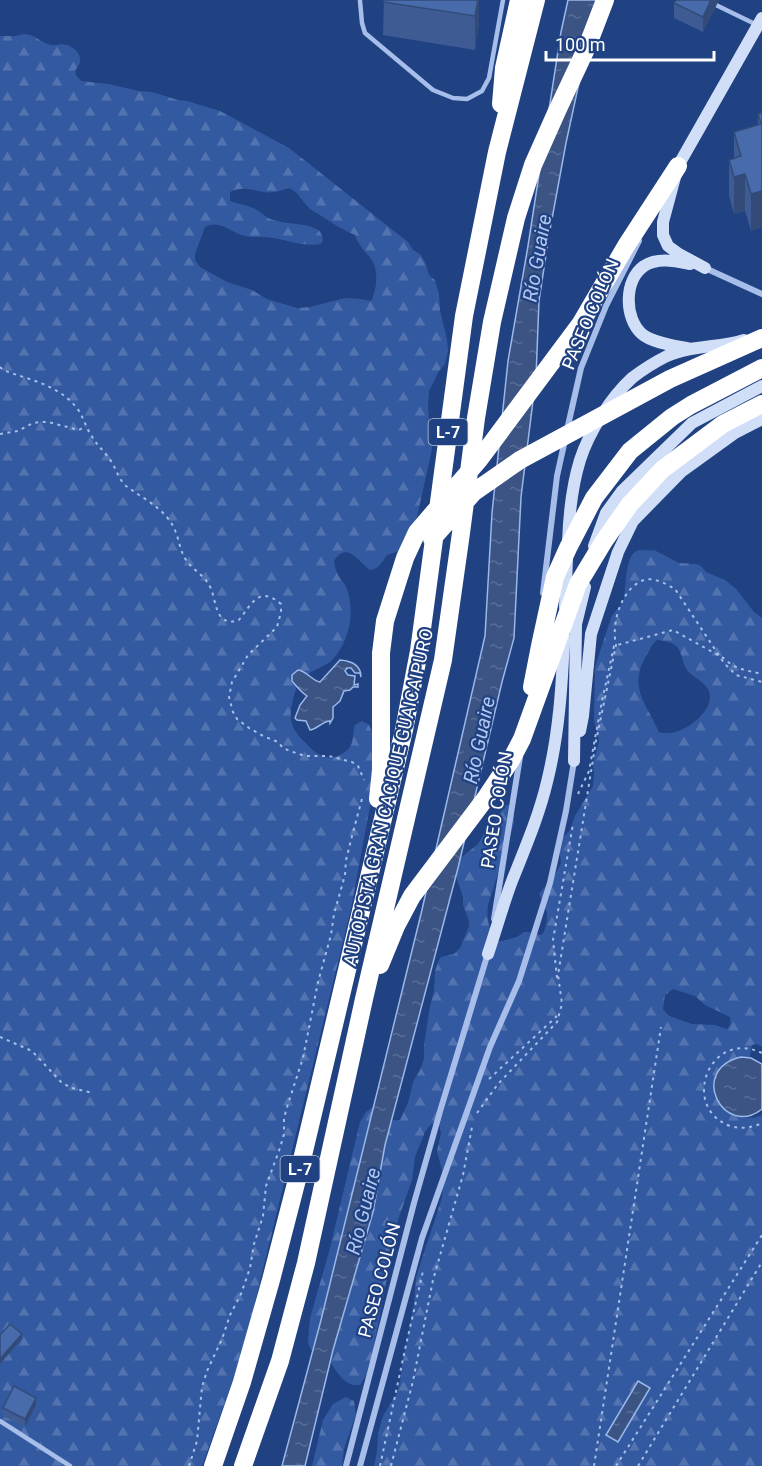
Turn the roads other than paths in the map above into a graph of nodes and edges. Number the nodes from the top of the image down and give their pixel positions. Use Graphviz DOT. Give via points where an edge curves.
graph roads {
  1 [pos="503,0"];
  2 [pos="519,0"];
  3 [pos="536,0"];
  4 [pos="605,0"];
  5 [pos="615,0"];
  6 [pos="360,1"];
  7 [pos="716,4"];
  8 [pos="760,22"];
  9 [pos="587,47"];
  10 [pos="497,152"];
  11 [pos="678,166"];
  12 [pos="705,268"];
  13 [pos="762,294"];
  14 [pos="762,337"];
  15 [pos="692,350"];
  16 [pos="762,368"];
  17 [pos="762,386"];
  18 [pos="762,404"];
  19 [pos="762,418"];
  20 [pos="409,562"];
  21 [pos="522,739"];
  22 [pos="574,761"];
  23 [pos="372,867"];
  24 [pos="488,954"];
  25 [pos="364,999"];
  26 [pos="0,1421"];
  27 [pos="70,1466"];
  28 [pos="213,1466"];
  29 [pos="243,1466"];
  30 [pos="346,1466"];
  31 [pos="360,1466"];
  1 -- 6 [label="lane" via="489,78 482,91 467,99 433,90 365,33"];
  2 -- 10 [label="highway" via="504,68"];
  3 -- 10 [label="highway, AUTOPISTA GRAN CACIQUE GUAICAIPURO / L-7"];
  4 -- 9 [label="highway, AUTOPISTA GRAN CACIQUE GUAICAIPURO / L-7"];
  5 -- 9 [label="highway"];
  7 -- 8 [label="lane"];
  8 -- 11 [label="main road"];
  9 -- 25 [label="highway, AUTOPISTA GRAN CACIQUE GUAICAIPURO / L-7" via="533,165 516,218 492,322 476,418 443,660"];
  10 -- 23 [label="highway, AUTOPISTA GRAN CACIQUE GUAICAIPURO / L-7" via="464,316 419,651"];
  11 -- 12 [label="main road" via="663,235 668,246"];
  11 -- 20 [label="highway" via="581,323 479,460 417,532"];
  11 -- 24 [label="street, PASEO COLÓN" via="606,306 581,368 557,477 531,694"];
  12 -- 13 [label="street"];
  12 -- 15 [label="main road" via="657,261 636,274 629,294 631,315 641,333"];
  14 -- 15 [label="main road"];
  14 -- 20 [label="highway" via="670,379 520,460 474,492"];
  15 -- 24 [label="main road" via="668,356 634,376 595,427 580,459 569,512 562,684 555,745 535,824"];
  16 -- 21 [label="highway" via="672,417 630,451 594,498 555,577"];
  17 -- 22 [label="main road" via="692,423 622,490 606,513 576,624"];
  18 -- 21 [label="highway" via="723,424 663,469 630,504 579,584"];
  19 -- 22 [label="main road" via="681,472 633,521 594,621 584,716"];
  20 -- 23 [label="highway" via="385,621 381,652 381,770"];
  21 -- 25 [label="highway" via="485,799 412,896"];
  22 -- 31 [label="street, PASEO COLÓN" via="550,883 519,981 490,1047 422,1238"];
  23 -- 28 [label="highway, AUTOPISTA GRAN CACIQUE GUAICAIPURO / L-7" via="274,1269"];
  24 -- 30 [label="street, PASEO COLÓN" via="417,1193"];
  25 -- 29 [label="highway, AUTOPISTA GRAN CACIQUE GUAICAIPURO / L-7" via="306,1263 280,1361"];
  26 -- 27 [label="lane"];
}
